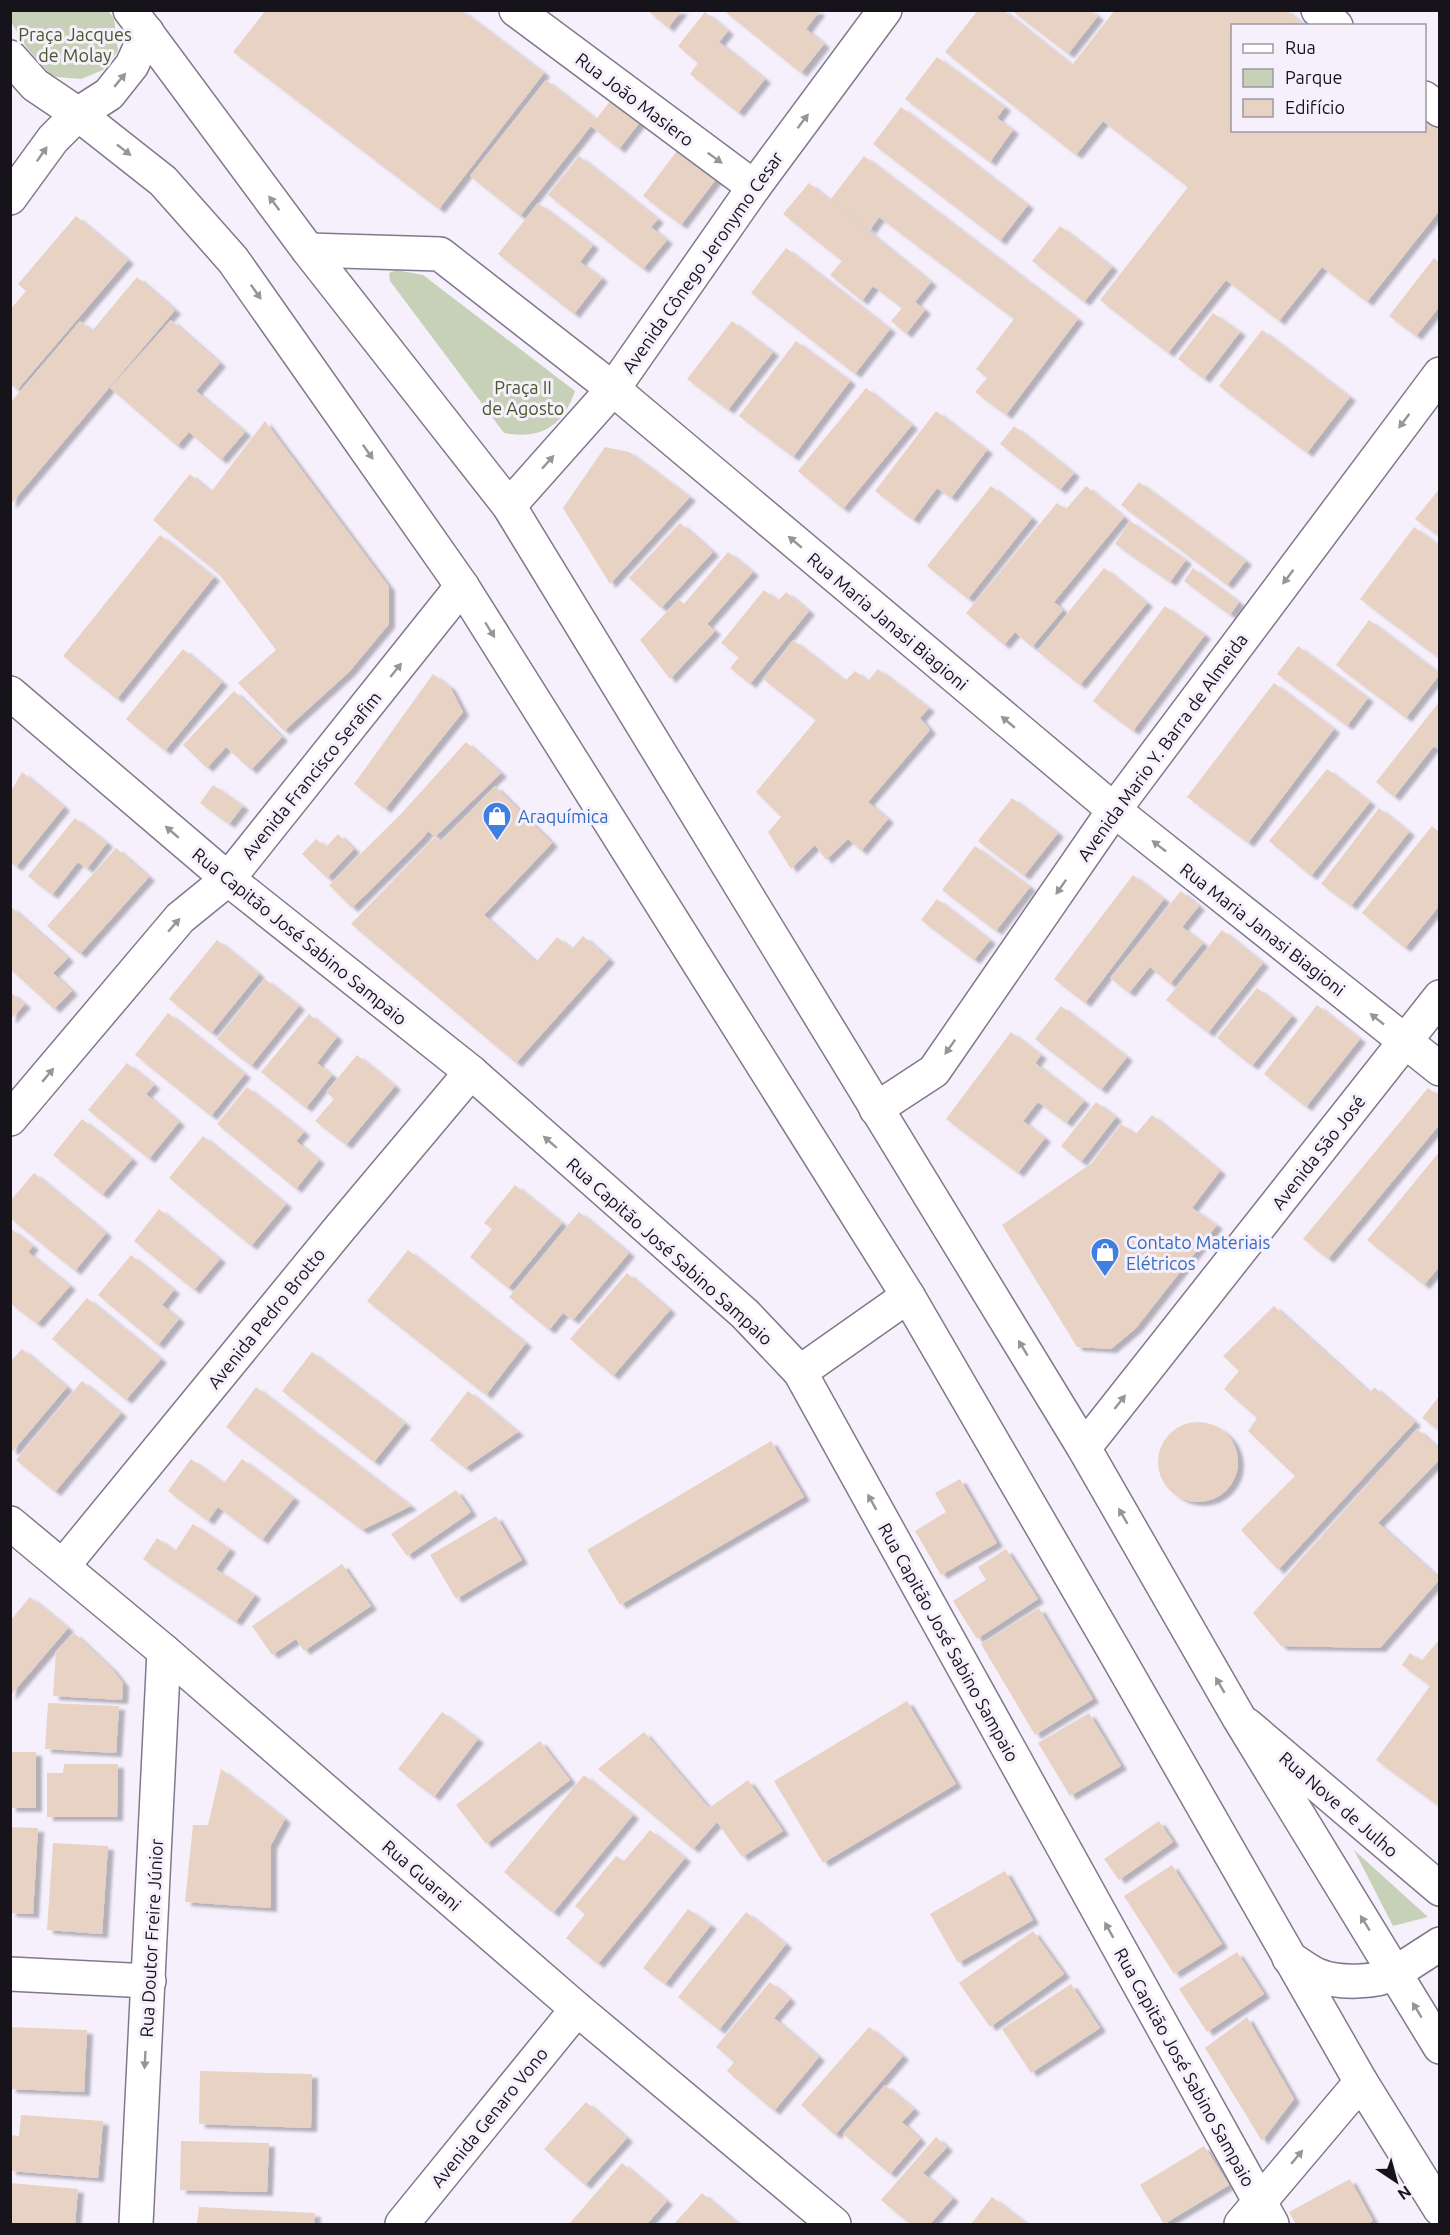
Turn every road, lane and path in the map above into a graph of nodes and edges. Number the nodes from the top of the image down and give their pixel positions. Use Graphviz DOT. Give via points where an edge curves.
graph roads {
  1 [pos="516,10"];
  2 [pos="885,10"];
  3 [pos="1318,10"];
  4 [pos="139,21"];
  5 [pos="1334,24"];
  6 [pos="10,57"];
  7 [pos="1426,99"];
  8 [pos="1440,110"];
  9 [pos="78,114"];
  10 [pos="754,187"];
  11 [pos="10,198"];
  12 [pos="308,250"];
  13 [pos="1440,374"];
  14 [pos="613,389"];
  15 [pos="509,506"];
  16 [pos="462,586"];
  17 [pos="10,693"];
  18 [pos="1114,810"];
  19 [pos="228,879"];
  20 [pos="1440,997"];
  21 [pos="1406,1041"];
  22 [pos="1440,1069"];
  23 [pos="471,1072"];
  24 [pos="876,1109"];
  25 [pos="10,1119"];
  26 [pos="908,1296"];
  27 [pos="800,1372"];
  28 [pos="1084,1448"];
  29 [pos="10,1523"];
  30 [pos="63,1566"];
  31 [pos="164,1652"];
  32 [pos="1239,1718"];
  33 [pos="1440,1890"];
  34 [pos="1440,1944"];
  35 [pos="1289,1958"];
  36 [pos="1395,1973"];
  37 [pos="10,1974"];
  38 [pos="149,1981"];
  39 [pos="577,2009"];
  40 [pos="1440,2047"];
  41 [pos="1361,2082"];
  42 [pos="1440,2209"];
  43 [pos="1257,2217"];
  44 [pos="136,2224"];
  45 [pos="402,2224"];
  46 [pos="834,2224"];
  1 -- 10 [label="street, Rua João Masiero, one-way"];
  10 -- 2 [label="street, Avenida Cônego Jeronymo Cesar, one-way"];
  3 -- 5 [label="street"];
  9 -- 4 [label="street, one-way" via="109,94 132,65"];
  12 -- 4 [label="street, one-way"];
  6 -- 9 [label="street" via="34,85"];
  7 -- 8 [label="street"];
  11 -- 9 [label="street, one-way" via="53,139"];
  9 -- 16 [label="street, one-way" via="163,181 233,260"];
  10 -- 14 [label="street, Avenida Cônego Jeronymo Cesar"];
  12 -- 14 [label="street, Rua Maria Janasi Biagioni" via="440,254"];
  12 -- 15 [label="street"];
  13 -- 18 [label="street, Avenida Mario Y. Barra de Almeida, one-way"];
  15 -- 14 [label="street, Avenida Cônego Jeronymo Cesar, one-way"];
  18 -- 14 [label="street, Rua Maria Janasi Biagioni, one-way"];
  15 -- 24 [label="street"];
  19 -- 16 [label="street, Avenida Francisco Serafim, one-way"];
  16 -- 26 [label="street, one-way"];
  19 -- 17 [label="street, Rua Capitão José Sabino Sampaio, one-way"];
  21 -- 18 [label="street, Rua Maria Janasi Biagioni, one-way"];
  18 -- 24 [label="street, Avenida Mario Y. Barra de Almeida, one-way" via="934,1071"];
  19 -- 23 [label="street, Rua Capitão José Sabino Sampaio"];
  25 -- 19 [label="street, Avenida Francisco Serafim, one-way" via="180,918"];
  20 -- 21 [label="street, Avenida São José"];
  21 -- 22 [label="street, Rua Maria Janasi Biagioni"];
  28 -- 21 [label="street, Avenida São José, one-way"];
  27 -- 23 [label="street, Rua Capitão José Sabino Sampaio, one-way" via="744,1314"];
  23 -- 30 [label="street, Avenida Pedro Brotto"];
  28 -- 24 [label="street, one-way"];
  26 -- 27 [label="street"];
  26 -- 35 [label="street"];
  43 -- 27 [label="street, Rua Capitão José Sabino Sampaio, one-way"];
  32 -- 28 [label="street, one-way"];
  29 -- 30 [label="street, Rua Guarani"];
  30 -- 31 [label="street, Rua Guarani"];
  31 -- 38 [label="street, Rua Doutor Freire Júnior"];
  31 -- 39 [label="street, Rua Guarani"];
  32 -- 33 [label="street, Rua Nove de Julho"];
  36 -- 32 [label="street, one-way"];
  34 -- 36 [label="street"];
  35 -- 36 [label="street" via="1318,1976 1337,1979 1367,1981"];
  35 -- 41 [label="street"];
  40 -- 36 [label="street, one-way"];
  37 -- 38 [label="street"];
  38 -- 44 [label="street, Rua Doutor Freire Júnior, one-way"];
  39 -- 45 [label="street, Avenida Genaro Vono"];
  39 -- 46 [label="street, Rua Guarani"];
  41 -- 42 [label="street"];
  43 -- 41 [label="street, one-way"];
}
